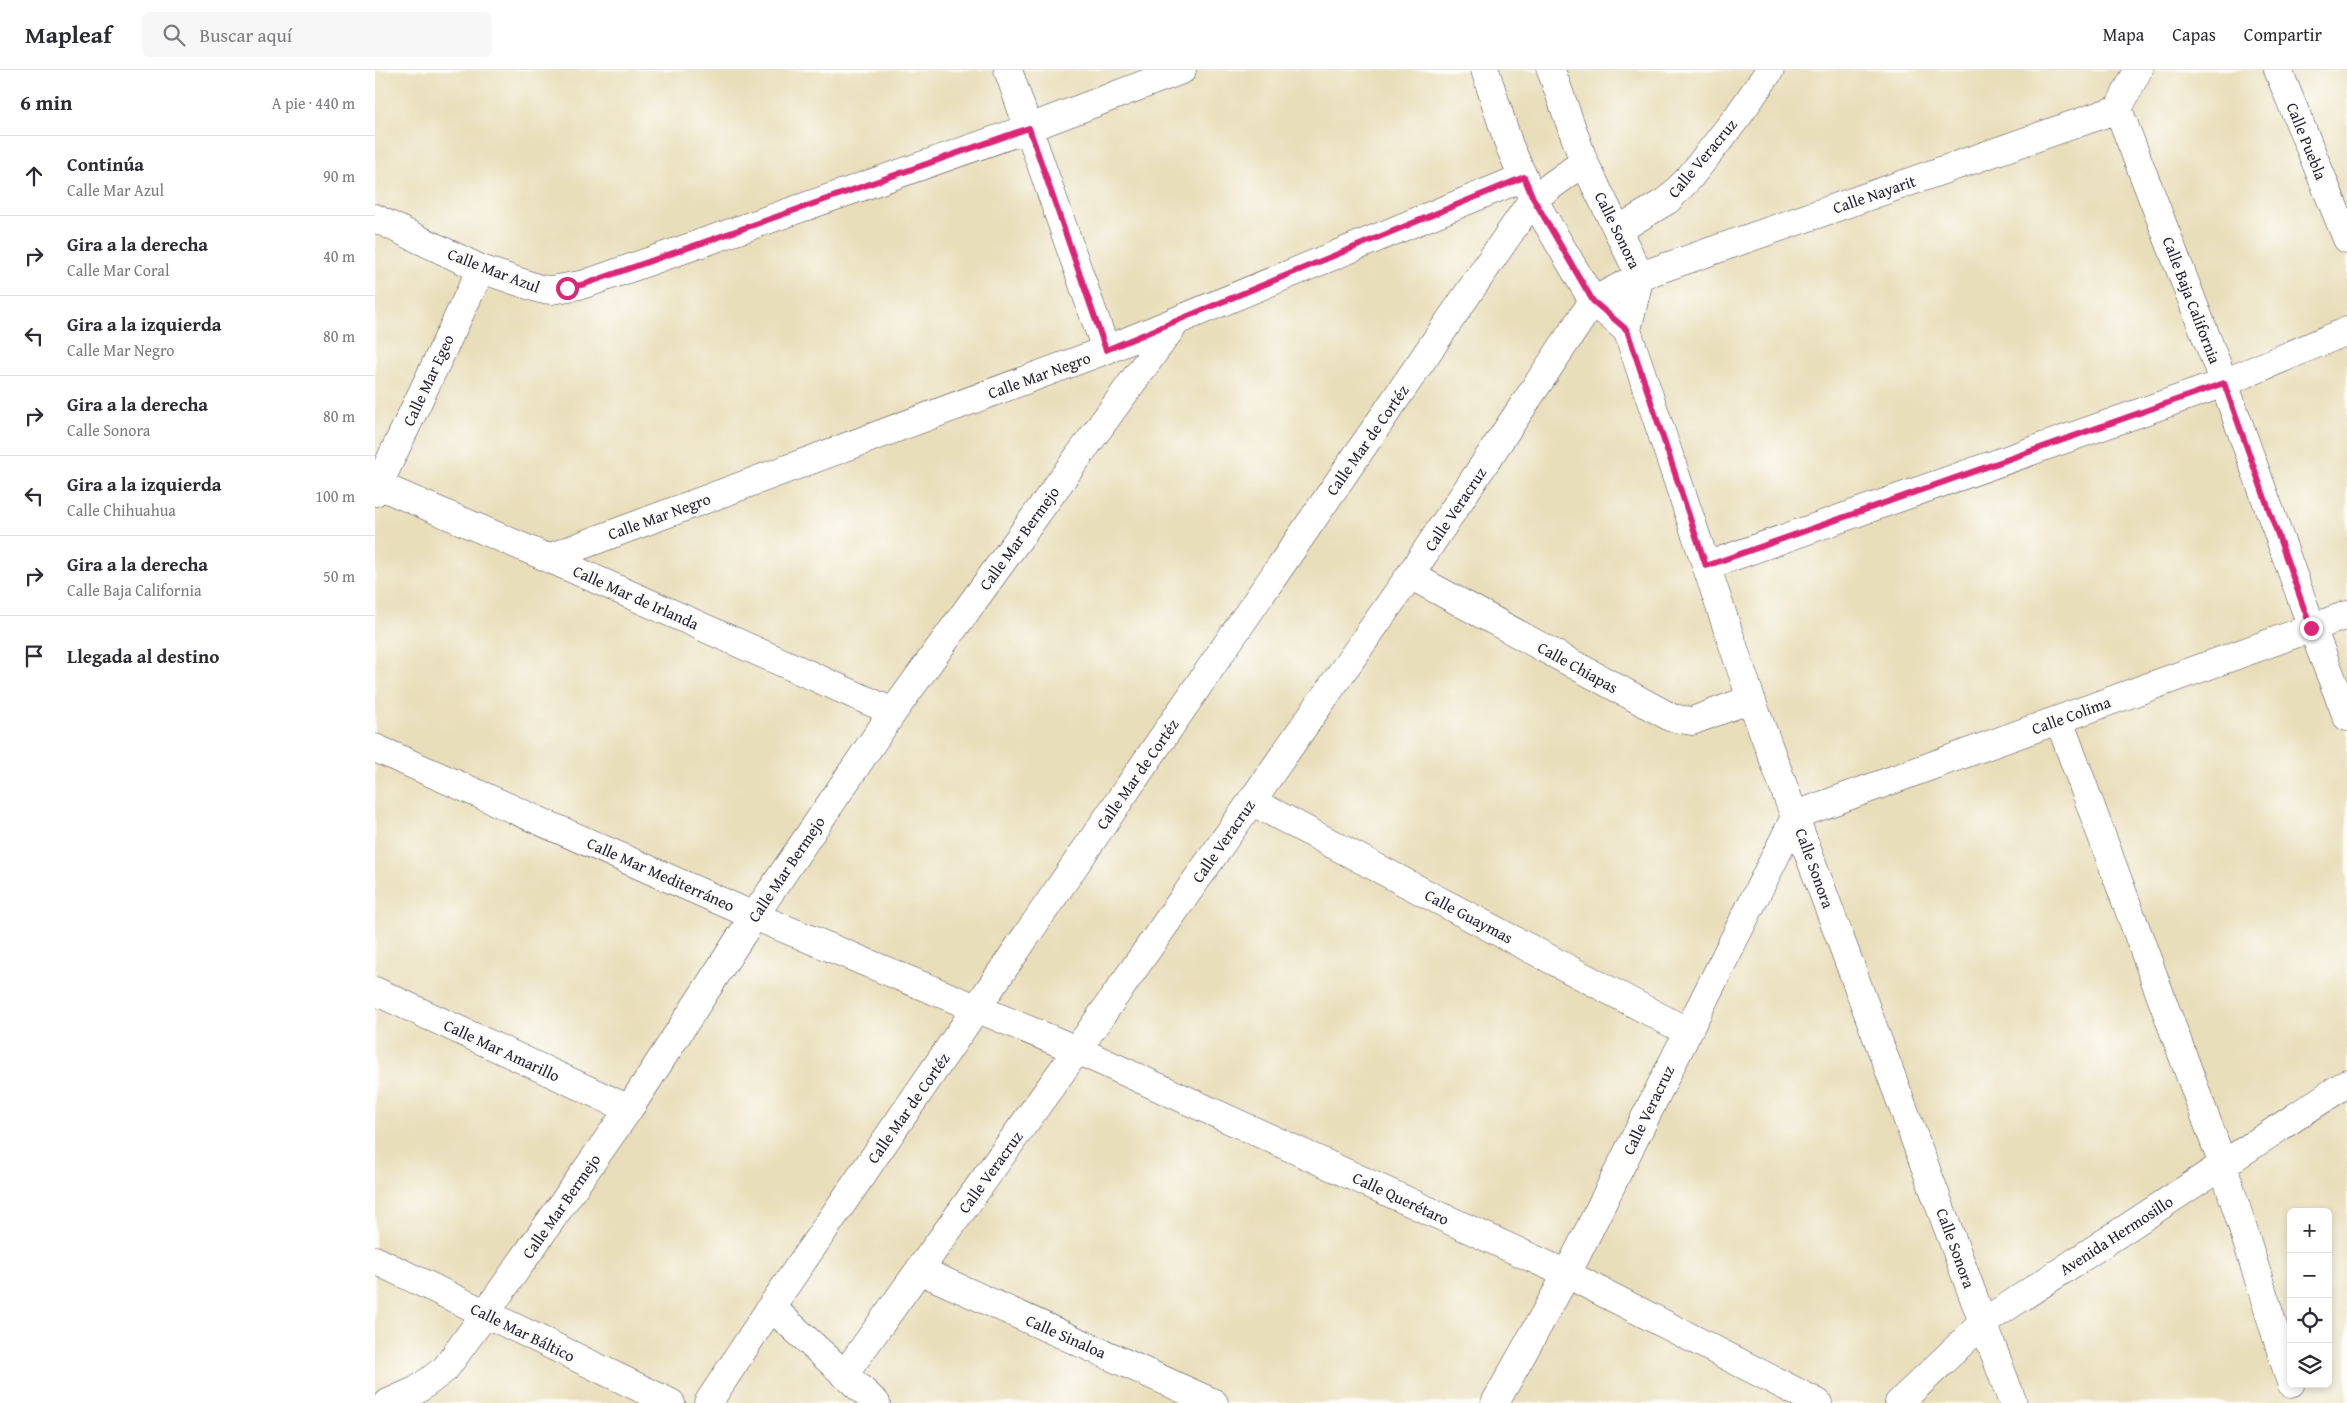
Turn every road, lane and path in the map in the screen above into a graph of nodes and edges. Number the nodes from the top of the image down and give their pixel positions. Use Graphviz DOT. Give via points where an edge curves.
graph roads {
  1 [pos="1008,70"];
  2 [pos="1182,70"];
  3 [pos="1485,70"];
  4 [pos="1551,70"];
  5 [pos="1770,70"];
  6 [pos="2138,70"];
  7 [pos="2278,70"];
  8 [pos="2117,109"];
  9 [pos="1029,128"];
  10 [pos="1584,162"];
  11 [pos="1529,188"];
  12 [pos="375,218"];
  13 [pos="1618,230"];
  14 [pos="2347,239"];
  15 [pos="481,268"];
  16 [pos="1640,276"];
  17 [pos="1593,301"];
  18 [pos="1176,322"];
  19 [pos="1627,330"];
  20 [pos="2347,331"];
  21 [pos="1106,350"];
  22 [pos="2224,383"];
  23 [pos="377,488"];
  24 [pos="548,558"];
  25 [pos="1706,566"];
  26 [pos="1410,575"];
  27 [pos="2347,615"];
  28 [pos="2311,628"];
  29 [pos="1751,699"];
  30 [pos="893,712"];
  31 [pos="2347,717"];
  32 [pos="2059,720"];
  33 [pos="375,748"];
  34 [pos="1251,801"];
  35 [pos="1796,815"];
  36 [pos="754,916"];
  37 [pos="375,991"];
  38 [pos="977,1007"];
  39 [pos="1686,1032"];
  40 [pos="1077,1050"];
  41 [pos="2347,1083"];
  42 [pos="629,1109"];
  43 [pos="2223,1165"];
  44 [pos="375,1260"];
  45 [pos="919,1270"];
  46 [pos="1567,1274"];
  47 [pos="771,1307"];
  48 [pos="485,1314"];
  49 [pos="1984,1322"];
  50 [pos="2287,1371"];
  51 [pos="844,1374"];
  52 [pos="2292,1388"];
  53 [pos="388,1403"];
  54 [pos="671,1403"];
  55 [pos="709,1403"];
  56 [pos="875,1403"];
  57 [pos="1214,1403"];
  58 [pos="1495,1403"];
  59 [pos="1818,1403"];
  60 [pos="1899,1403"];
  61 [pos="2013,1403"];
  62 [pos="2297,1403"];
  1 -- 9 [label="street"];
  2 -- 9 [label="street, Calle Mar Azul"];
  3 -- 11 [label="street" via="1509,144"];
  4 -- 10 [label="street, Calle Sonora"];
  5 -- 13 [label="street, Calle Veracruz" via="1690,177 1668,200"];
  6 -- 8 [label="street"];
  7 -- 14 [label="street, Calle Puebla"];
  8 -- 16 [label="street, Calle Nayarit"];
  8 -- 22 [label="street, Calle Baja California"];
  9 -- 15 [label="street, Calle Mar Azul" via="585,284 540,289"];
  9 -- 21 [label="street"];
  10 -- 11 [label="street, Calle Mar de Cortéz"];
  10 -- 13 [label="street, Calle Sonora"];
  11 -- 17 [label="street"];
  11 -- 18 [label="street, Calle Mar Negro"];
  11 -- 38 [label="street, Calle Mar de Cortéz"];
  12 -- 15 [label="street, Calle Mar Azul"];
  13 -- 16 [label="street, Calle Sonora"];
  15 -- 23 [label="street, Calle Mar Egeo"];
  16 -- 17 [label="street, Calle Nayarit"];
  16 -- 19 [label="street, Calle Sonora"];
  17 -- 19 [label="street"];
  17 -- 26 [label="street, Calle Veracruz"];
  18 -- 21 [label="street, Calle Mar Negro"];
  18 -- 30 [label="street, Calle Mar Bermejo"];
  19 -- 25 [label="street, Calle Sonora"];
  20 -- 22 [label="street"];
  21 -- 24 [label="street, Calle Mar Negro"];
  22 -- 25 [label="street"];
  22 -- 28 [label="street, Calle Baja California"];
  23 -- 24 [label="street, Calle Mar de Irlanda"];
  24 -- 30 [label="street, Calle Mar de Irlanda"];
  25 -- 29 [label="street, Calle Sonora"];
  26 -- 29 [label="street, Calle Chiapas" via="1672,718 1692,721"];
  26 -- 34 [label="street, Calle Veracruz"];
  27 -- 28 [label="street, Calle Colima"];
  28 -- 31 [label="street, Calle Baja California"];
  28 -- 32 [label="street, Calle Colima"];
  29 -- 35 [label="street, Calle Sonora"];
  30 -- 36 [label="street, Calle Mar Bermejo"];
  32 -- 35 [label="street, Calle Colima"];
  32 -- 43 [label="street"];
  33 -- 36 [label="street, Calle Mar Mediterráneo"];
  34 -- 39 [label="street, Calle Guaymas"];
  34 -- 40 [label="street, Calle Veracruz"];
  35 -- 39 [label="street, Calle Veracruz"];
  35 -- 49 [label="street, Calle Sonora"];
  36 -- 38 [label="street, Calle Mar Mediterráneo"];
  36 -- 42 [label="street, Calle Mar Bermejo"];
  37 -- 42 [label="street, Calle Mar Amarillo"];
  38 -- 40 [label="street, Calle Querétaro"];
  38 -- 47 [label="street, Calle Mar de Cortéz"];
  39 -- 46 [label="street, Calle Veracruz"];
  40 -- 45 [label="street, Calle Veracruz"];
  40 -- 46 [label="street, Calle Querétaro"];
  41 -- 43 [label="street, Avenida Hermosillo"];
  42 -- 48 [label="street, Calle Mar Bermejo"];
  43 -- 49 [label="street, Avenida Hermosillo"];
  43 -- 50 [label="street"];
  44 -- 48 [label="street, Calle Mar Báltico"];
  45 -- 51 [label="street, Calle Veracruz"];
  45 -- 57 [label="street, Calle Sinaloa"];
  46 -- 58 [label="street, Calle Veracruz"];
  46 -- 59 [label="street, Calle Querétaro"];
  47 -- 51 [label="street"];
  47 -- 55 [label="street, Calle Mar de Cortéz"];
  48 -- 53 [label="street, Calle Mar Bermejo" via="445,1369 417,1390"];
  48 -- 54 [label="street, Calle Mar Báltico"];
  49 -- 60 [label="street, Avenida Hermosillo"];
  49 -- 61 [label="street, Calle Sonora"];
  51 -- 56 [label="street"];
  52 -- 62 [label="street"];
}
